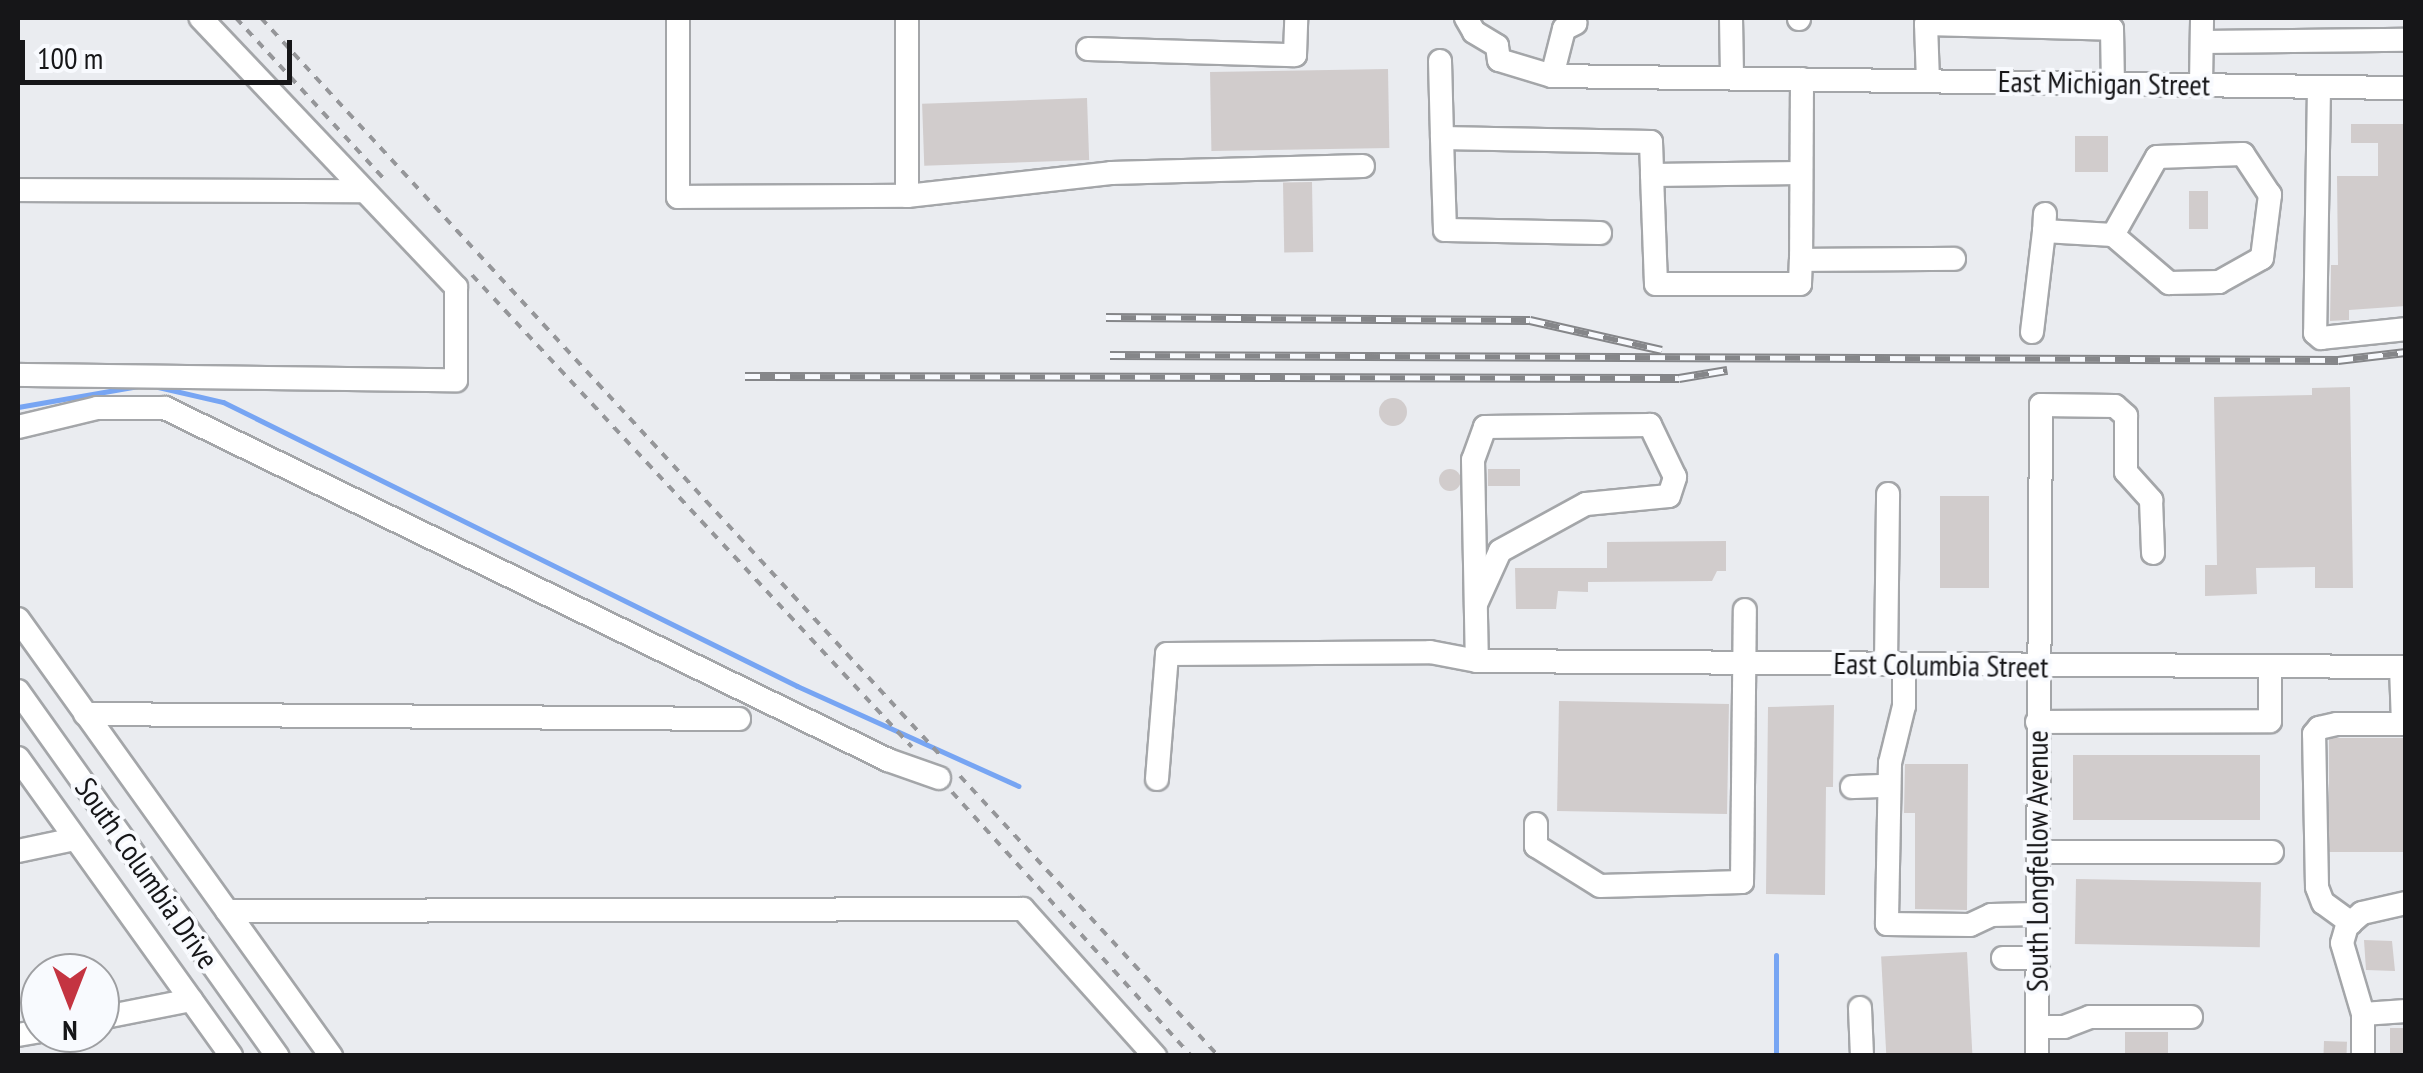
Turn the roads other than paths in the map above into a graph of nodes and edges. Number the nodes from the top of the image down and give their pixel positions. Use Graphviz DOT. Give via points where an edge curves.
graph roads {
  1 [pos="201,18"];
  2 [pos="678,18"];
  3 [pos="907,18"];
  4 [pos="1296,18"];
  5 [pos="1466,18"];
  6 [pos="1732,18"];
  7 [pos="2202,18"];
  8 [pos="1576,23"];
  9 [pos="2114,23"];
  10 [pos="2406,40"];
  11 [pos="2202,42"];
  12 [pos="1088,49"];
  13 [pos="1440,61"];
  14 [pos="1552,76"];
  15 [pos="1732,78"];
  16 [pos="1802,80"];
  17 [pos="1928,81"];
  18 [pos="2113,84"];
  19 [pos="2202,85"];
  20 [pos="2319,87"];
  21 [pos="2406,88"];
  22 [pos="1442,138"];
  23 [pos="1363,166"];
  24 [pos="1800,173"];
  25 [pos="1652,175"];
  26 [pos="18,190"];
  27 [pos="361,190"];
  28 [pos="907,196"];
  29 [pos="1600,233"];
  30 [pos="2112,234"];
  31 [pos="1954,259"];
  32 [pos="1801,260"];
  33 [pos="2406,329"];
  34 [pos="2032,332"];
  35 [pos="18,375"];
  36 [pos="18,427"];
  37 [pos="1888,494"];
  38 [pos="2153,553"];
  39 [pos="1476,604"];
  40 [pos="1745,610"];
  41 [pos="18,619"];
  42 [pos="1476,660"];
  43 [pos="1747,663"];
  44 [pos="1895,664"];
  45 [pos="2037,666"];
  46 [pos="2270,667"];
  47 [pos="2404,668"];
  48 [pos="18,691"];
  49 [pos="85,714"];
  50 [pos="739,719"];
  51 [pos="2037,722"];
  52 [pos="18,758"];
  53 [pos="940,778"];
  54 [pos="1158,780"];
  55 [pos="1890,786"];
  56 [pos="1852,787"];
  57 [pos="1536,824"];
  58 [pos="76,839"];
  59 [pos="18,851"];
  60 [pos="2037,852"];
  61 [pos="2272,852"];
  62 [pos="2406,903"];
  63 [pos="227,910"];
  64 [pos="2037,914"];
  65 [pos="2351,923"];
  66 [pos="2003,958"];
  67 [pos="2037,958"];
  68 [pos="191,1000"];
  69 [pos="1860,1008"];
  70 [pos="2406,1011"];
  71 [pos="120,1014"];
  72 [pos="2363,1014"];
  73 [pos="2191,1017"];
  74 [pos="2037,1027"];
  75 [pos="231,1056"];
  76 [pos="277,1056"];
  77 [pos="330,1056"];
  78 [pos="1155,1056"];
  79 [pos="1862,1056"];
  80 [pos="2037,1056"];
  81 [pos="2363,1056"];
  1 -- 27 [label="street"];
  2 -- 28 [label="street" via="678,198"];
  3 -- 28 [label="street"];
  4 -- 12 [label="street" via="1295,55"];
  5 -- 14 [label="street, East Michigan Street" via="1474,32 1497,46 1499,60"];
  6 -- 15 [label="street"];
  7 -- 11 [label="street"];
  8 -- 14 [label="street" via="1564,29"];
  9 -- 17 [label="street" via="1926,24"];
  9 -- 18 [label="street"];
  10 -- 11 [label="street"];
  11 -- 19 [label="street"];
  13 -- 22 [label="street"];
  14 -- 15 [label="street, East Michigan Street"];
  15 -- 16 [label="street, East Michigan Street"];
  16 -- 17 [label="street, East Michigan Street"];
  16 -- 24 [label="street"];
  17 -- 18 [label="street, East Michigan Street"];
  18 -- 19 [label="street, East Michigan Street"];
  19 -- 20 [label="street, East Michigan Street"];
  20 -- 21 [label="street, East Michigan Street"];
  20 -- 33 [label="street" via="2315,333 2321,338"];
  22 -- 25 [label="street" via="1651,142"];
  22 -- 29 [label="street" via="1445,230"];
  23 -- 28 [label="street" via="1111,173"];
  24 -- 25 [label="street"];
  24 -- 32 [label="street"];
  25 -- 32 [label="street" via="1656,284 1800,284"];
  26 -- 27 [label="street"];
  27 -- 35 [label="street" via="456,287 456,380"];
  30 -- 30 [label="street" via="2169,283 2219,282 2262,258 2270,195 2243,154 2158,157"];
  30 -- 34 [label="street" via="2044,222"];
  31 -- 32 [label="street"];
  36 -- 53 [label="street" via="97,408 165,408 888,760"];
  37 -- 44 [label="street"];
  38 -- 45 [label="street, South Longfellow Avenue" via="2151,500 2126,472 2126,416 2115,406 2041,405"];
  39 -- 39 [label="street" via="1473,460 1485,426 1650,425 1675,477 1669,496 1586,504 1500,551"];
  39 -- 42 [label="street"];
  40 -- 43 [label="street"];
  41 -- 49 [label="street"];
  42 -- 43 [label="street, East Columbia Street"];
  42 -- 54 [label="street, East Columbia Street" via="1430,652 1167,654"];
  43 -- 44 [label="street, East Columbia Street"];
  43 -- 57 [label="street" via="1742,882 1600,886 1536,846"];
  44 -- 45 [label="street, East Columbia Street"];
  44 -- 55 [label="street" via="1904,706"];
  45 -- 46 [label="street, East Columbia Street"];
  45 -- 51 [label="street, South Longfellow Avenue"];
  46 -- 47 [label="street, East Columbia Street"];
  46 -- 51 [label="street" via="2270,721"];
  47 -- 65 [label="street" via="2403,724 2337,724 2314,734 2317,887 2323,903"];
  48 -- 76 [label="street, South Columbia Drive"];
  49 -- 50 [label="street"];
  49 -- 63 [label="street"];
  51 -- 60 [label="street, South Longfellow Avenue"];
  52 -- 58 [label="street"];
  55 -- 56 [label="street"];
  55 -- 64 [label="street" via="1887,924 1970,925 1990,915"];
  58 -- 59 [label="street"];
  58 -- 68 [label="street"];
  60 -- 61 [label="street"];
  60 -- 64 [label="street, South Longfellow Avenue"];
  62 -- 65 [label="street" via="2362,913"];
  63 -- 77 [label="street"];
  63 -- 78 [label="street" via="1023,909"];
  64 -- 67 [label="street, South Longfellow Avenue"];
  65 -- 72 [label="street" via="2342,943"];
  66 -- 67 [label="street"];
  67 -- 74 [label="street, South Longfellow Avenue"];
  68 -- 71 [label="street"];
  68 -- 75 [label="street"];
  69 -- 79 [label="street"];
  70 -- 72 [label="street"];
  72 -- 81 [label="street"];
  73 -- 74 [label="street" via="2090,1017 2064,1027"];
  74 -- 80 [label="street, South Longfellow Avenue"];
}
